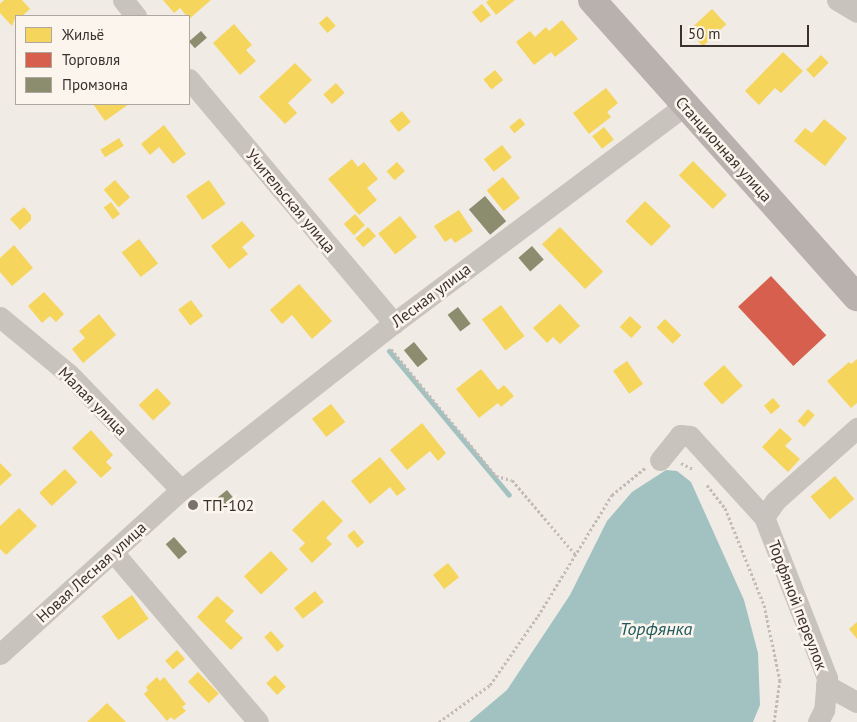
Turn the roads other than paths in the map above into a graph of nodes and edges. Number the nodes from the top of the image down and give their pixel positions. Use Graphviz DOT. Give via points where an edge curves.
graph roads {
  1 [pos="592,0"];
  2 [pos="837,0"];
  3 [pos="857,12"];
  4 [pos="190,80"];
  5 [pos="685,105"];
  6 [pos="857,297"];
  7 [pos="0,317"];
  8 [pos="387,329"];
  9 [pos="857,428"];
  10 [pos="660,460"];
  11 [pos="182,490"];
  12 [pos="764,517"];
  13 [pos="113,552"];
  14 [pos="0,654"];
  15 [pos="826,685"];
  16 [pos="857,702"];
  17 [pos="258,722"];
  18 [pos="818,722"];
  1 -- 5 [label="main road, Станционная улица"];
  2 -- 3 [label="street"];
  4 -- 8 [label="street, Учительская улица"];
  5 -- 6 [label="main road, Станционная улица"];
  5 -- 8 [label="street, Лесная улица"];
  7 -- 11 [label="street, Малая улица" via="69,374"];
  8 -- 11 [label="street, Лесная улица"];
  9 -- 12 [label="street" via="775,502"];
  10 -- 12 [label="street" via="680,435 690,436"];
  11 -- 13 [label="street, Новая Лесная улица"];
  12 -- 15 [label="street, Торфяной переулок" via="827,678"];
  13 -- 14 [label="street, Новая Лесная улица"];
  13 -- 17 [label="street"];
  15 -- 16 [label="street"];
  15 -- 18 [label="street, Торфяной переулок" via="824,710"];
}
